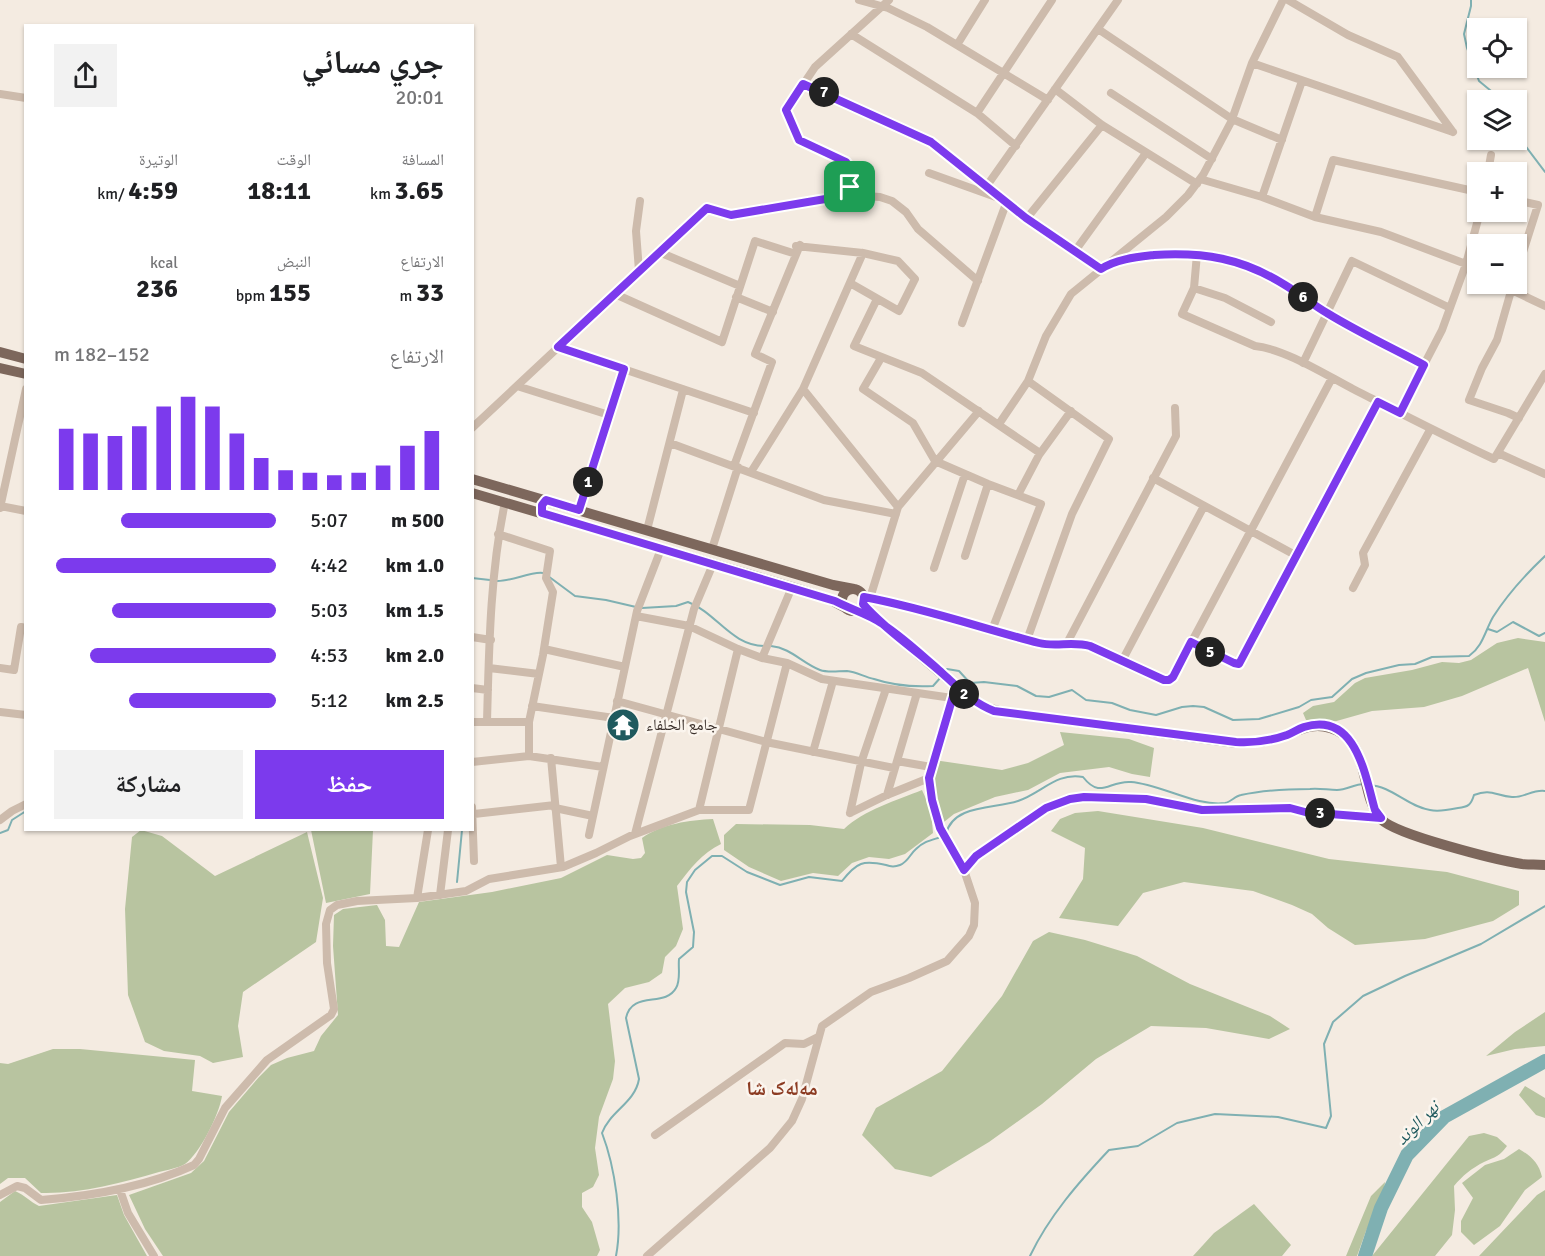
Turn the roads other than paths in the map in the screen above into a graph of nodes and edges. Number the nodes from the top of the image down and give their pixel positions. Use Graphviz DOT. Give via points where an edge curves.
graph roads {
  1 [pos="859,0"];
  2 [pos="984,0"];
  3 [pos="1052,0"];
  4 [pos="1118,0"];
  5 [pos="1283,0"];
  6 [pos="1288,0"];
  7 [pos="885,3"];
  8 [pos="1098,29"];
  9 [pos="850,34"];
  10 [pos="957,45"];
  11 [pos="1252,63"];
  12 [pos="1004,72"];
  13 [pos="1302,81"];
  14 [pos="803,84"];
  15 [pos="1055,89"];
  16 [pos="1112,93"];
  17 [pos="0,94"];
  18 [pos="24,98"];
  19 [pos="1048,100"];
  20 [pos="977,113"];
  21 [pos="1232,119"];
  22 [pos="1102,125"];
  23 [pos="1282,140"];
  24 [pos="1016,146"];
  25 [pos="1146,153"];
  26 [pos="1491,155"];
  27 [pos="1212,159"];
  28 [pos="1490,162"];
  29 [pos="929,173"];
  30 [pos="1199,181"];
  31 [pos="986,187"];
  32 [pos="1467,190"];
  33 [pos="849,195"];
  34 [pos="1262,197"];
  35 [pos="640,201"];
  36 [pos="1006,201"];
  37 [pos="1527,202"];
  38 [pos="1315,216"];
  39 [pos="1026,218"];
  40 [pos="1477,222"];
  41 [pos="1527,240"];
  42 [pos="800,245"];
  43 [pos="782,250"];
  44 [pos="1075,250"];
  45 [pos="659,252"];
  46 [pos="863,253"];
  47 [pos="1197,254"];
  48 [pos="796,255"];
  49 [pos="1466,264"];
  50 [pos="1104,267"];
  51 [pos="639,271"];
  52 [pos="978,280"];
  53 [pos="850,284"];
  54 [pos="740,286"];
  55 [pos="1194,288"];
  56 [pos="615,294"];
  57 [pos="1510,294"];
  58 [pos="1524,294"];
  59 [pos="736,297"];
  60 [pos="877,299"];
  61 [pos="1545,306"];
  62 [pos="1450,308"];
  63 [pos="773,312"];
  64 [pos="1327,313"];
  65 [pos="1271,322"];
  66 [pos="962,323"];
  67 [pos="558,347"];
  68 [pos="0,352"];
  69 [pos="24,358"];
  70 [pos="881,358"];
  71 [pos="1303,363"];
  72 [pos="1424,365"];
  73 [pos="0,368"];
  74 [pos="624,369"];
  75 [pos="24,374"];
  76 [pos="1545,374"];
  77 [pos="1332,378"];
  78 [pos="1028,381"];
  79 [pos="518,386"];
  80 [pos="804,389"];
  81 [pos="684,390"];
  82 [pos="24,397"];
  83 [pos="1378,402"];
  84 [pos="1175,408"];
  85 [pos="979,411"];
  86 [pos="1071,411"];
  87 [pos="753,413"];
  88 [pos="1400,413"];
  89 [pos="609,415"];
  90 [pos="1519,418"];
  91 [pos="999,424"];
  92 [pos="474,426"];
  93 [pos="1430,430"];
  94 [pos="670,443"];
  95 [pos="1041,453"];
  96 [pos="1498,453"];
  97 [pos="935,461"];
  98 [pos="736,467"];
  99 [pos="752,472"];
  100 [pos="965,474"];
  101 [pos="1545,474"];
  102 [pos="1153,478"];
  103 [pos="474,480"];
  104 [pos="988,484"];
  105 [pos="1,493"];
  106 [pos="474,494"];
  107 [pos="530,495"];
  108 [pos="1018,495"];
  109 [pos="546,500"];
  110 [pos="505,502"];
  111 [pos="1204,506"];
  112 [pos="0,507"];
  113 [pos="525,508"];
  114 [pos="579,510"];
  115 [pos="24,511"];
  116 [pos="897,511"];
  117 [pos="542,513"];
  118 [pos="647,530"];
  119 [pos="1250,531"];
  120 [pos="498,534"];
  121 [pos="661,549"];
  122 [pos="712,549"];
  123 [pos="965,556"];
  124 [pos="1297,556"];
  125 [pos="713,564"];
  126 [pos="934,568"];
  127 [pos="792,587"];
  128 [pos="1353,588"];
  129 [pos="854,589"];
  130 [pos="866,600"];
  131 [pos="849,609"];
  132 [pos="637,610"];
  133 [pos="881,623"];
  134 [pos="689,626"];
  135 [pos="24,628"];
  136 [pos="992,630"];
  137 [pos="474,637"];
  138 [pos="491,640"];
  139 [pos="1027,640"];
  140 [pos="1191,642"];
  141 [pos="1066,645"];
  142 [pos="544,649"];
  143 [pos="738,649"];
  144 [pos="762,658"];
  145 [pos="1122,661"];
  146 [pos="786,663"];
  147 [pos="625,667"];
  148 [pos="0,668"];
  149 [pos="489,668"];
  150 [pos="539,674"];
  151 [pos="833,681"];
  152 [pos="953,683"];
  153 [pos="474,688"];
  154 [pos="886,688"];
  155 [pos="488,690"];
  156 [pos="917,693"];
  157 [pos="952,698"];
  158 [pos="617,700"];
  159 [pos="532,706"];
  160 [pos="0,712"];
  161 [pos="666,714"];
  162 [pos="24,716"];
  163 [pos="614,718"];
  164 [pos="474,722"];
  165 [pos="488,722"];
  166 [pos="529,722"];
  167 [pos="718,728"];
  168 [pos="766,742"];
  169 [pos="813,752"];
  170 [pos="529,756"];
  171 [pos="551,758"];
  172 [pos="474,762"];
  173 [pos="861,763"];
  174 [pos="896,764"];
  175 [pos="603,767"];
  176 [pos="932,767"];
  177 [pos="929,778"];
  178 [pos="888,795"];
  179 [pos="24,805"];
  180 [pos="555,807"];
  181 [pos="474,810"];
  182 [pos="699,810"];
  183 [pos="593,816"];
  184 [pos="1381,818"];
  185 [pos="0,820"];
  186 [pos="428,831"];
  187 [pos="448,831"];
  188 [pos="473,831"];
  189 [pos="635,834"];
  190 [pos="589,835"];
  191 [pos="474,861"];
  192 [pos="1545,865"];
  193 [pos="561,867"];
  194 [pos="964,870"];
  195 [pos="440,895"];
  196 [pos="417,898"];
  197 [pos="818,1037"];
  198 [pos="655,1135"];
  199 [pos="120,1190"];
  200 [pos="0,1195"];
  201 [pos="154,1256"];
  202 [pos="647,1256"];
  1 -- 7 [label="street"];
  2 -- 10 [label="street"];
  3 -- 12 [label="street"];
  4 -- 8 [label="street"];
  5 -- 11 [label="street"];
  6 -- 13 [label="street" via="1348,35 1398,57 1453,132"];
  7 -- 9 [label="street"];
  7 -- 10 [label="street"];
  8 -- 15 [label="street"];
  8 -- 21 [label="street"];
  9 -- 14 [label="street"];
  9 -- 20 [label="street"];
  10 -- 12 [label="street"];
  11 -- 13 [label="street"];
  11 -- 21 [label="street"];
  12 -- 19 [label="street"];
  12 -- 20 [label="street"];
  13 -- 23 [label="street"];
  14 -- 31 [label="street" via="931,142"];
  14 -- 33 [label="street" via="786,110 792,127 799,140 846,162 851,173"];
  15 -- 19 [label="street"];
  15 -- 22 [label="street"];
  16 -- 27 [label="street"];
  17 -- 18 [label="street"];
  19 -- 24 [label="street"];
  20 -- 24 [label="street"];
  21 -- 23 [label="street"];
  21 -- 27 [label="street"];
  22 -- 25 [label="street"];
  22 -- 39 [label="street"];
  23 -- 34 [label="street"];
  24 -- 31 [label="street"];
  25 -- 30 [label="street"];
  25 -- 44 [label="street"];
  26 -- 28 [label="street"];
  27 -- 30 [label="street"];
  29 -- 36 [label="street"];
  30 -- 34 [label="street"];
  30 -- 50 [label="street" via="1166,217"];
  31 -- 36 [label="street"];
  32 -- 38 [label="street" via="1333,160"];
  33 -- 45 [label="street" via="731,215 707,208"];
  33 -- 52 [label="street" via="892,201 918,229"];
  34 -- 38 [label="street"];
  35 -- 51 [label="street" via="636,231"];
  36 -- 39 [label="street"];
  36 -- 52 [label="street"];
  37 -- 41 [label="street" via="1538,205"];
  38 -- 49 [label="street" via="1382,232"];
  39 -- 44 [label="street"];
  40 -- 49 [label="street"];
  42 -- 43 [label="street"];
  42 -- 46 [label="street"];
  42 -- 48 [label="street"];
  43 -- 48 [label="street"];
  43 -- 54 [label="street" via="755,241"];
  44 -- 50 [label="street"];
  45 -- 51 [label="street"];
  45 -- 54 [label="street"];
  46 -- 53 [label="street"];
  46 -- 60 [label="street" via="898,261 915,279 899,311"];
  47 -- 50 [label="street" via="1148,256"];
  47 -- 55 [label="street"];
  47 -- 64 [label="street" via="1224,258 1250,268 1284,284"];
  48 -- 63 [label="street"];
  49 -- 62 [label="street"];
  50 -- 78 [label="street" via="1077,287 1065,302"];
  51 -- 56 [label="street"];
  52 -- 66 [label="street"];
  53 -- 60 [label="street"];
  53 -- 80 [label="street"];
  54 -- 59 [label="street"];
  55 -- 65 [label="street" via="1225,298"];
  55 -- 71 [label="street" via="1182,314"];
  56 -- 59 [label="street" via="722,342"];
  56 -- 67 [label="street"];
  57 -- 90 [label="street" via="1497,340 1469,400"];
  58 -- 61 [label="street"];
  59 -- 63 [label="street"];
  60 -- 70 [label="street" via="854,346"];
  62 -- 64 [label="street" via="1353,261"];
  62 -- 72 [label="street"];
  63 -- 87 [label="street" via="755,354 772,362"];
  64 -- 71 [label="street"];
  64 -- 72 [label="street"];
  67 -- 74 [label="street"];
  67 -- 79 [label="street"];
  68 -- 69 [label="main road"];
  70 -- 85 [label="street" via="922,373"];
  70 -- 97 [label="street" via="862,389 913,423"];
  71 -- 77 [label="street"];
  72 -- 88 [label="street"];
  73 -- 75 [label="main road"];
  74 -- 81 [label="street"];
  74 -- 89 [label="street"];
  76 -- 90 [label="street"];
  77 -- 83 [label="street"];
  77 -- 119 [label="street"];
  78 -- 86 [label="street"];
  78 -- 91 [label="street"];
  79 -- 89 [label="street"];
  79 -- 92 [label="street"];
  80 -- 99 [label="street"];
  80 -- 116 [label="street"];
  81 -- 87 [label="street"];
  81 -- 94 [label="street"];
  82 -- 105 [label="street"];
  83 -- 88 [label="street"];
  83 -- 124 [label="street"];
  84 -- 102 [label="street" via="1176,436"];
  85 -- 91 [label="street"];
  85 -- 97 [label="street"];
  86 -- 95 [label="street"];
  86 -- 139 [label="street" via="1109,439 1072,514"];
  87 -- 98 [label="street"];
  88 -- 93 [label="street"];
  89 -- 114 [label="street"];
  90 -- 96 [label="street"];
  91 -- 95 [label="street"];
  93 -- 96 [label="street" via="1494,459"];
  93 -- 128 [label="street" via="1363,553 1365,565"];
  94 -- 98 [label="street"];
  94 -- 118 [label="street"];
  95 -- 108 [label="street"];
  96 -- 101 [label="street"];
  97 -- 100 [label="street"];
  97 -- 116 [label="street"];
  98 -- 99 [label="street"];
  98 -- 122 [label="street"];
  99 -- 116 [label="street" via="824,500"];
  100 -- 104 [label="street"];
  100 -- 126 [label="street"];
  102 -- 111 [label="street"];
  102 -- 141 [label="street"];
  103 -- 107 [label="main road"];
  104 -- 108 [label="street"];
  104 -- 123 [label="street"];
  105 -- 112 [label="street"];
  106 -- 110 [label="main road"];
  107 -- 109 [label="main road"];
  107 -- 113 [label="main road"];
  108 -- 136 [label="street" via="1041,504"];
  109 -- 114 [label="main road"];
  109 -- 117 [label="main road"];
  110 -- 113 [label="main road"];
  110 -- 120 [label="street"];
  111 -- 119 [label="street"];
  111 -- 145 [label="street"];
  112 -- 115 [label="street"];
  113 -- 117 [label="main road"];
  114 -- 118 [label="main road"];
  116 -- 130 [label="street"];
  117 -- 121 [label="main road"];
  118 -- 122 [label="main road"];
  119 -- 124 [label="street"];
  119 -- 140 [label="street"];
  120 -- 138 [label="street"];
  120 -- 142 [label="street" via="550,551 547,574 553,592"];
  121 -- 125 [label="main road"];
  121 -- 132 [label="street"];
  122 -- 129 [label="main road"];
  124 -- 140 [label="street" via="1241,662 1234,663"];
  125 -- 127 [label="main road"];
  125 -- 134 [label="street"];
  127 -- 131 [label="main road"];
  127 -- 144 [label="street"];
  129 -- 130 [label="main road" via="861,591"];
  129 -- 131 [label="main road" via="843,595"];
  130 -- 131 [label="main road" via="859,609"];
  130 -- 133 [label="main road"];
  130 -- 136 [label="street" via="899,603"];
  131 -- 133 [label="main road"];
  132 -- 134 [label="street"];
  132 -- 147 [label="street"];
  133 -- 152 [label="main road"];
  134 -- 143 [label="street"];
  134 -- 161 [label="street"];
  135 -- 148 [label="street" via="21,627 14,670"];
  136 -- 139 [label="street"];
  137 -- 138 [label="street"];
  138 -- 149 [label="street"];
  139 -- 141 [label="street"];
  140 -- 145 [label="street" via="1169,680"];
  141 -- 145 [label="street" via="1090,646"];
  142 -- 147 [label="street"];
  142 -- 150 [label="street"];
  143 -- 144 [label="street"];
  143 -- 167 [label="street"];
  144 -- 146 [label="street"];
  146 -- 151 [label="street"];
  146 -- 168 [label="street"];
  147 -- 158 [label="street"];
  149 -- 150 [label="street"];
  149 -- 155 [label="street"];
  150 -- 159 [label="street"];
  151 -- 154 [label="street"];
  151 -- 169 [label="street"];
  152 -- 157 [label="street"];
  152 -- 184 [label="main road" via="975,702 1001,712 1236,742 1268,741 1311,726 1328,727 1354,745"];
  153 -- 155 [label="street"];
  154 -- 156 [label="street"];
  154 -- 173 [label="street"];
  155 -- 165 [label="street"];
  156 -- 157 [label="street"];
  156 -- 174 [label="street"];
  157 -- 176 [label="street"];
  158 -- 161 [label="street"];
  158 -- 163 [label="street"];
  159 -- 163 [label="street"];
  159 -- 166 [label="street"];
  160 -- 162 [label="street"];
  161 -- 167 [label="street"];
  161 -- 189 [label="street"];
  163 -- 175 [label="street"];
  164 -- 165 [label="street"];
  165 -- 166 [label="street"];
  166 -- 170 [label="street"];
  167 -- 168 [label="street"];
  167 -- 182 [label="street"];
  168 -- 169 [label="street"];
  168 -- 182 [label="street" via="749,810"];
  169 -- 173 [label="street"];
  170 -- 171 [label="street"];
  170 -- 172 [label="street"];
  171 -- 175 [label="street"];
  171 -- 180 [label="street"];
  173 -- 174 [label="street"];
  173 -- 178 [label="street" via="850,813"];
  174 -- 176 [label="street"];
  174 -- 178 [label="street"];
  175 -- 183 [label="street"];
  176 -- 177 [label="street"];
  177 -- 178 [label="street"];
  177 -- 194 [label="street" via="940,828"];
  179 -- 185 [label="street"];
  180 -- 181 [label="street"];
  180 -- 183 [label="street"];
  180 -- 193 [label="street"];
  182 -- 189 [label="street"];
  183 -- 190 [label="street"];
  184 -- 192 [label="main road" via="1401,831 1455,848 1521,864"];
  184 -- 194 [label="street" via="1290,808 1202,810 1146,799 1084,797 1046,808 976,856"];
  186 -- 196 [label="street"];
  187 -- 195 [label="street"];
  188 -- 191 [label="street"];
  189 -- 193 [label="street"];
  193 -- 195 [label="street" via="489,879 466,891"];
  194 -- 197 [label="street" via="975,903 974,925 955,953 946,961 872,992 822,1026"];
  195 -- 196 [label="street"];
  196 -- 199 [label="street" via="357,901 330,910 326,924 334,1009 331,1015 267,1060 225,1108 194,1165"];
  197 -- 198 [label="street" via="804,1044 785,1043"];
  197 -- 202 [label="street" via="802,1099 792,1121 770,1148"];
  199 -- 200 [label="street" via="41,1200 17,1186"];
  199 -- 201 [label="street" via="128,1213"];
}
